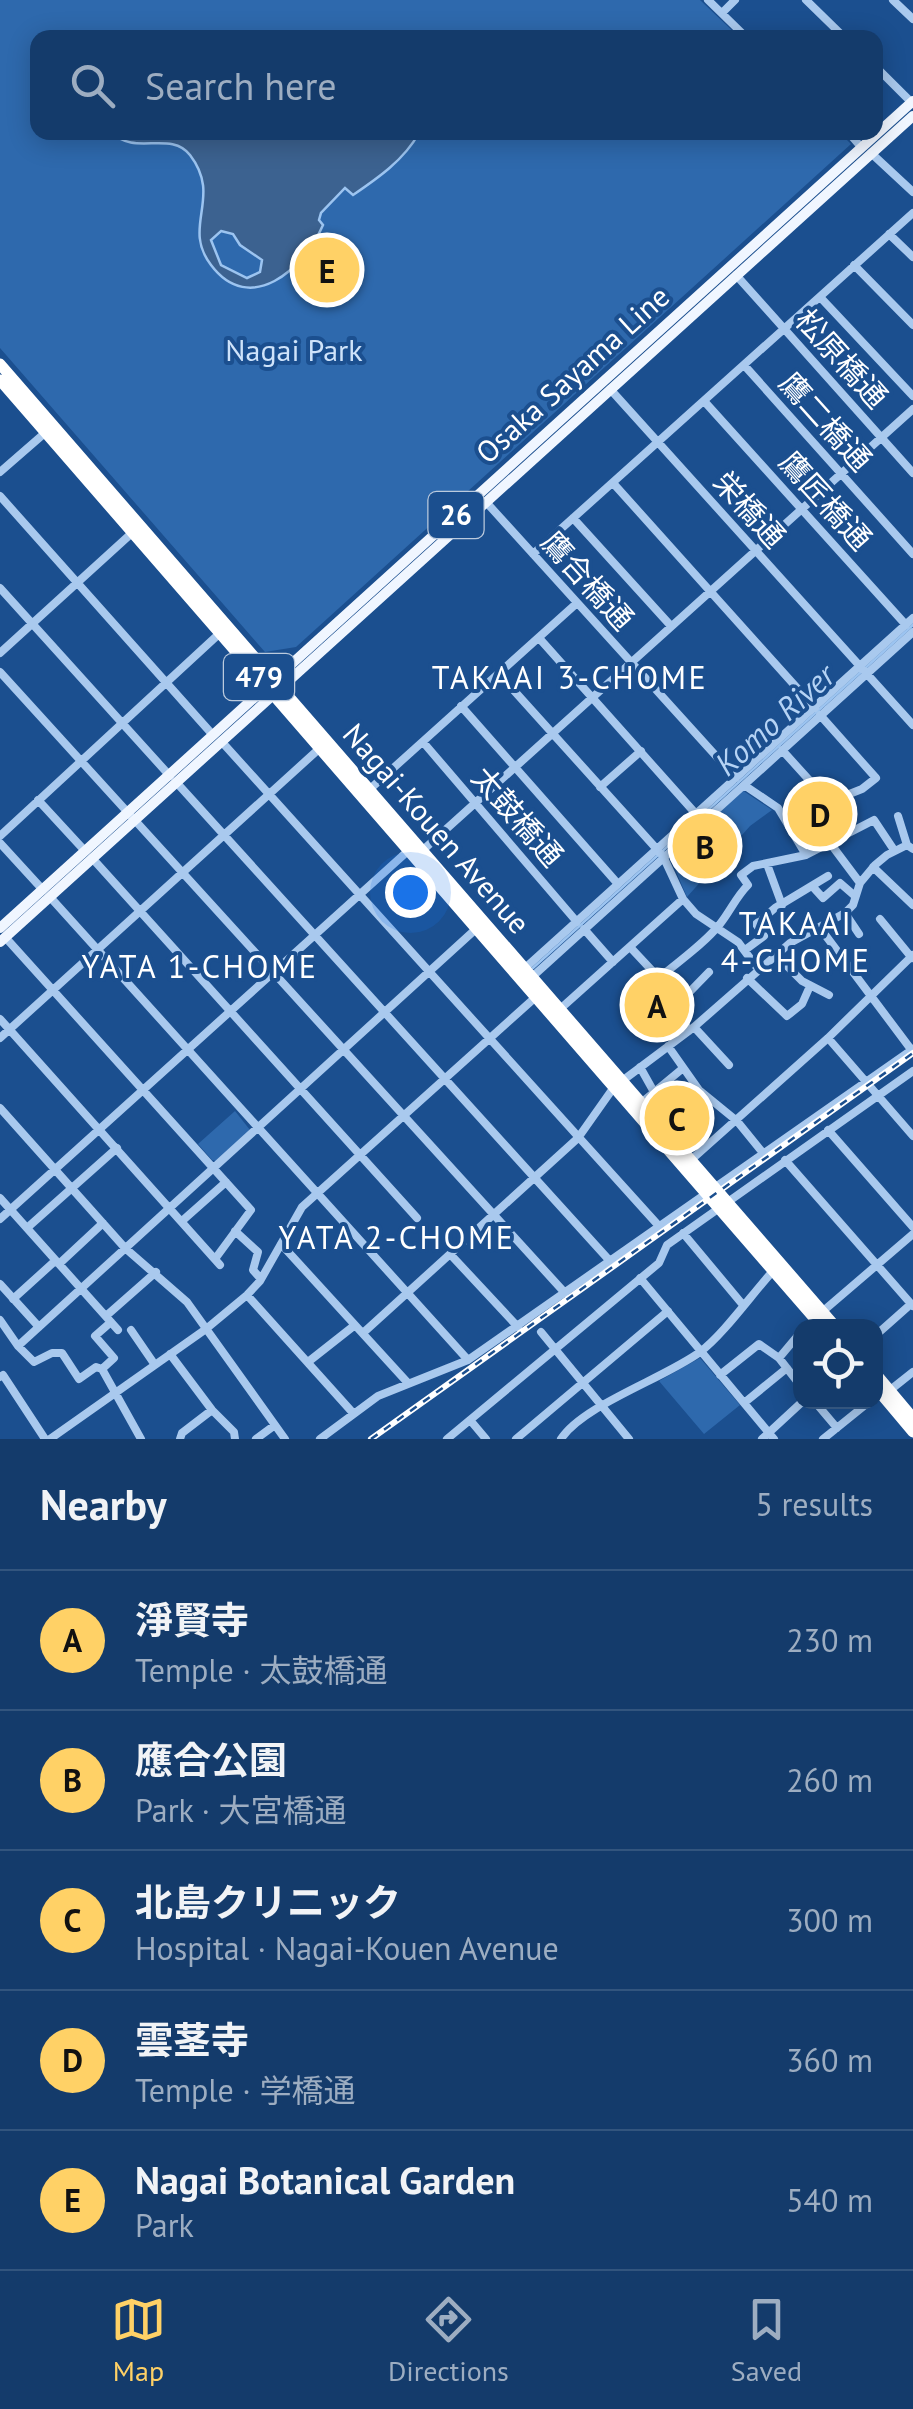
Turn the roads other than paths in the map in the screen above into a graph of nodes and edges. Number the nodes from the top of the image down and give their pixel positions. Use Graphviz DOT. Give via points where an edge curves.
graph roads {
  1 [pos="708,0"];
  2 [pos="735,0"];
  3 [pos="806,0"];
  4 [pos="893,0"];
  5 [pos="722,14"];
  6 [pos="913,19"];
  7 [pos="739,30"];
  8 [pos="837,30"];
  9 [pos="883,74"];
  10 [pos="913,102"];
  11 [pos="913,116"];
  12 [pos="883,133"];
  13 [pos="883,138"];
  14 [pos="856,140"];
  15 [pos="876,140"];
  16 [pos="880,140"];
  17 [pos="866,150"];
  18 [pos="913,192"];
  19 [pos="913,213"];
  20 [pos="890,234"];
  21 [pos="913,258"];
  22 [pos="854,266"];
  23 [pos="736,275"];
  24 [pos="820,297"];
  25 [pos="913,325"];
  26 [pos="784,329"];
  27 [pos="0,364"];
  28 [pos="744,366"];
  29 [pos="0,380"];
  30 [pos="607,385"];
  31 [pos="913,396"];
  32 [pos="704,401"];
  33 [pos="913,409"];
  34 [pos="49,430"];
  35 [pos="881,438"];
  36 [pos="658,443"];
  37 [pos="0,472"];
  38 [pos="913,473"];
  39 [pos="841,474"];
  40 [pos="613,484"];
  41 [pos="0,496"];
  42 [pos="486,502"];
  43 [pos="802,509"];
  44 [pos="573,518"];
  45 [pos="137,529"];
  46 [pos="755,551"];
  47 [pos="533,554"];
  48 [pos="913,554"];
  49 [pos="77,584"];
  50 [pos="0,588"];
  51 [pos="710,592"];
  52 [pos="577,603"];
  53 [pos="32,624"];
  54 [pos="671,626"];
  55 [pos="911,627"];
  56 [pos="220,633"];
  57 [pos="539,638"];
  58 [pos="0,653"];
  59 [pos="630,663"];
  60 [pos="863,670"];
  61 [pos="0,672"];
  62 [pos="498,674"];
  63 [pos="166,684"];
  64 [pos="274,687"];
  65 [pos="593,698"];
  66 [pos="460,706"];
  67 [pos="818,712"];
  68 [pos="123,723"];
  69 [pos="913,725"];
  70 [pos="553,734"];
  71 [pos="217,738"];
  72 [pos="422,742"];
  73 [pos="320,748"];
  74 [pos="782,750"];
  75 [pos="641,751"];
  76 [pos="81,761"];
  77 [pos="516,768"];
  78 [pos="736,778"];
  79 [pos="173,779"];
  80 [pos="744,785"];
  81 [pos="600,788"];
  82 [pos="370,790"];
  83 [pos="269,794"];
  84 [pos="38,800"];
  85 [pos="476,804"];
  86 [pos="696,814"];
  87 [pos="132,816"];
  88 [pos="898,816"];
  89 [pos="224,836"];
  90 [pos="0,839"];
  91 [pos="830,843"];
  92 [pos="910,847"];
  93 [pos="409,850"];
  94 [pos="424,850"];
  95 [pos="894,850"];
  96 [pos="660,854"];
  97 [pos="89,855"];
  98 [pos="806,856"];
  99 [pos="767,864"];
  100 [pos="874,867"];
  101 [pos="183,872"];
  102 [pos="828,876"];
  103 [pos="860,883"];
  104 [pos="618,884"];
  105 [pos="814,887"];
  106 [pos="47,893"];
  107 [pos="358,895"];
  108 [pos="855,896"];
  109 [pos="683,899"];
  110 [pos="782,905"];
  111 [pos="913,905"];
  112 [pos="140,912"];
  113 [pos="845,913"];
  114 [pos="880,919"];
  115 [pos="581,926"];
  116 [pos="718,927"];
  117 [pos="477,928"];
  118 [pos="820,928"];
  119 [pos="860,934"];
  120 [pos="314,935"];
  121 [pos="2,936"];
  122 [pos="630,947"];
  123 [pos="98,950"];
  124 [pos="745,950"];
  125 [pos="775,954"];
  126 [pos="912,958"];
  127 [pos="613,962"];
  128 [pos="758,969"];
  129 [pos="274,972"];
  130 [pos="709,972"];
  131 [pos="429,973"];
  132 [pos="524,976"];
  133 [pos="660,978"];
  134 [pos="746,978"];
  135 [pos="810,986"];
  136 [pos="52,991"];
  137 [pos="539,993"];
  138 [pos="829,995"];
  139 [pos="872,996"];
  140 [pos="674,1008"];
  141 [pos="559,1010"];
  142 [pos="231,1011"];
  143 [pos="385,1012"];
  144 [pos="0,1018"];
  145 [pos="10,1029"];
  146 [pos="691,1029"];
  147 [pos="0,1038"];
  148 [pos="490,1038"];
  149 [pos="828,1038"];
  150 [pos="668,1046"];
  151 [pos="188,1050"];
  152 [pos="344,1050"];
  153 [pos="912,1050"];
  154 [pos="729,1065"];
  155 [pos="640,1067"];
  156 [pos="682,1070"];
  157 [pos="913,1071"];
  158 [pos="444,1078"];
  159 [pos="867,1082"];
  160 [pos="618,1084"];
  161 [pos="144,1090"];
  162 [pos="301,1090"];
  163 [pos="654,1092"];
  164 [pos="878,1096"];
  165 [pos="641,1103"];
  166 [pos="0,1108"];
  167 [pos="403,1116"];
  168 [pos="737,1122"];
  169 [pos="259,1128"];
  170 [pos="100,1130"];
  171 [pos="828,1130"];
  172 [pos="913,1136"];
  173 [pos="578,1138"];
  174 [pos="117,1148"];
  175 [pos="763,1153"];
  176 [pos="360,1155"];
  177 [pos="691,1160"];
  178 [pos="785,1160"];
  179 [pos="214,1168"];
  180 [pos="55,1170"];
  181 [pos="534,1178"];
  182 [pos="226,1182"];
  183 [pos="72,1189"];
  184 [pos="710,1191"];
  185 [pos="318,1192"];
  186 [pos="0,1198"];
  187 [pos="722,1205"];
  188 [pos="171,1207"];
  189 [pos="11,1210"];
  190 [pos="493,1215"];
  191 [pos="417,1218"];
  192 [pos="0,1220"];
  193 [pos="182,1220"];
  194 [pos="103,1223"];
  195 [pos="658,1225"];
  196 [pos="27,1228"];
  197 [pos="236,1231"];
  198 [pos="913,1231"];
  199 [pos="683,1234"];
  200 [pos="282,1244"];
  201 [pos="125,1248"];
  202 [pos="450,1254"];
  203 [pos="609,1260"];
  204 [pos="57,1262"];
  205 [pos="877,1266"];
  206 [pos="773,1271"];
  207 [pos="156,1272"];
  208 [pos="640,1278"];
  209 [pos="261,1279"];
  210 [pos="0,1284"];
  211 [pos="81,1289"];
  212 [pos="407,1292"];
  213 [pos="565,1293"];
  214 [pos="247,1295"];
  215 [pos="13,1299"];
  216 [pos="743,1305"];
  217 [pos="912,1305"];
  218 [pos="668,1311"];
  219 [pos="108,1319"];
  220 [pos="814,1319"];
  221 [pos="814,1319"];
  222 [pos="818,1319"];
  223 [pos="0,1320"];
  224 [pos="356,1325"];
  225 [pos="39,1327"];
  226 [pos="518,1327"];
  227 [pos="206,1329"];
  228 [pos="883,1329"];
  229 [pos="118,1330"];
  230 [pos="132,1330"];
  231 [pos="540,1332"];
  232 [pos="363,1333"];
  233 [pos="793,1342"];
  234 [pos="18,1346"];
  235 [pos="554,1349"];
  236 [pos="701,1352"];
  237 [pos="170,1354"];
  238 [pos="779,1358"];
  239 [pos="468,1360"];
  240 [pos="308,1362"];
  241 [pos="155,1365"];
  242 [pos="102,1368"];
  243 [pos="786,1368"];
  244 [pos="913,1372"];
  245 [pos="720,1374"];
  246 [pos="793,1376"];
  247 [pos="0,1377"];
  248 [pos="408,1382"];
  249 [pos="582,1382"];
  250 [pos="883,1391"];
  251 [pos="116,1392"];
  252 [pos="883,1397"];
  253 [pos="883,1399"];
  254 [pos="744,1403"];
  255 [pos="603,1407"];
  256 [pos="795,1409"];
  257 [pos="821,1409"];
  258 [pos="860,1409"];
  259 [pos="212,1410"];
  260 [pos="353,1413"];
  261 [pos="913,1418"];
  262 [pos="470,1420"];
  263 [pos="275,1425"];
  264 [pos="66,1428"];
  265 [pos="837,1428"];
  266 [pos="913,1432"];
  267 [pos="768,1437"];
  268 [pos="47,1439"];
  269 [pos="74,1439"];
  270 [pos="141,1439"];
  271 [pos="180,1439"];
  272 [pos="234,1439"];
  273 [pos="256,1439"];
  274 [pos="285,1439"];
  275 [pos="320,1439"];
  276 [pos="447,1439"];
  277 [pos="486,1439"];
  278 [pos="516,1439"];
  279 [pos="561,1439"];
  280 [pos="630,1439"];
  281 [pos="823,1439"];
  1 -- 5 [label="street"];
  2 -- 5 [label="street"];
  3 -- 8 [label="street"];
  4 -- 6 [label="street"];
  5 -- 7 [label="street"];
  9 -- 10 [label="street"];
  10 -- 12 [label="main road, Osaka Sayama Line / 26"];
  11 -- 13 [label="main road, Osaka Sayama Line / 26"];
  14 -- 17 [label="street"];
  15 -- 17 [label="main road, Osaka Sayama Line / 26"];
  16 -- 17 [label="main road, Osaka Sayama Line / 26"];
  17 -- 18 [label="street"];
  17 -- 23 [label="main road, Osaka Sayama Line / 26"];
  17 -- 30 [label="main road, Osaka Sayama Line / 26"];
  19 -- 20 [label="street"];
  20 -- 21 [label="street"];
  20 -- 22 [label="street"];
  22 -- 24 [label="street"];
  22 -- 25 [label="street"];
  23 -- 26 [label="street, 松原橋通"];
  23 -- 30 [label="main road, Osaka Sayama Line / 26"];
  24 -- 26 [label="street"];
  24 -- 31 [label="street"];
  26 -- 28 [label="street"];
  26 -- 35 [label="street, 松原橋通"];
  27 -- 34 [label="highway, Nagai-Kouen Avenue / 479"];
  28 -- 32 [label="street"];
  28 -- 39 [label="street, 鷹二橋通"];
  29 -- 34 [label="highway, Nagai-Kouen Avenue / 479"];
  30 -- 36 [label="street, 栄橋通"];
  30 -- 42 [label="main road, Osaka Sayama Line / 26"];
  30 -- 64 [label="main road, Osaka Sayama Line / 26"];
  32 -- 36 [label="street"];
  32 -- 43 [label="street, 鷹匠橋通"];
  33 -- 35 [label="street"];
  34 -- 37 [label="street"];
  34 -- 45 [label="highway, Nagai-Kouen Avenue / 479"];
  35 -- 38 [label="street, 松原橋通"];
  35 -- 39 [label="street"];
  36 -- 40 [label="street"];
  36 -- 46 [label="street, 栄橋通"];
  39 -- 43 [label="street"];
  39 -- 48 [label="street, 鷹二橋通"];
  40 -- 44 [label="street"];
  40 -- 51 [label="street"];
  41 -- 49 [label="street"];
  42 -- 47 [label="street, 鷹合橋通"];
  42 -- 64 [label="main road, Osaka Sayama Line / 26"];
  43 -- 46 [label="street"];
  43 -- 55 [label="street, 鷹匠橋通"];
  44 -- 47 [label="street"];
  44 -- 54 [label="street"];
  45 -- 49 [label="street"];
  45 -- 56 [label="highway, Nagai-Kouen Avenue / 479"];
  45 -- 64 [label="highway, Nagai-Kouen Avenue / 479"];
  46 -- 51 [label="street"];
  46 -- 60 [label="street, 栄橋通"];
  47 -- 52 [label="street, 鷹合橋通"];
  49 -- 53 [label="street"];
  49 -- 63 [label="street"];
  50 -- 53 [label="street"];
  51 -- 54 [label="street"];
  51 -- 67 [label="street"];
  52 -- 57 [label="street"];
  52 -- 59 [label="street, 鷹合橋通"];
  53 -- 58 [label="street"];
  53 -- 68 [label="street"];
  54 -- 59 [label="street"];
  55 -- 60 [label="street"];
  56 -- 63 [label="street"];
  56 -- 64 [label="highway, Nagai-Kouen Avenue / 479"];
  57 -- 62 [label="street"];
  57 -- 65 [label="street"];
  59 -- 65 [label="street"];
  59 -- 78 [label="street, 鷹合橋通"];
  60 -- 67 [label="street"];
  60 -- 69 [label="street, 栄橋通"];
  61 -- 76 [label="street"];
  62 -- 66 [label="street"];
  62 -- 70 [label="street"];
  63 -- 68 [label="street"];
  63 -- 71 [label="street"];
  64 -- 71 [label="main road, Osaka Sayama Line / 26"];
  64 -- 73 [label="highway, Nagai-Kouen Avenue / 479"];
  64 -- 82 [label="highway, Nagai-Kouen Avenue / 479"];
  65 -- 70 [label="street"];
  65 -- 75 [label="street"];
  66 -- 72 [label="street"];
  66 -- 77 [label="street"];
  67 -- 74 [label="street"];
  67 -- 74 [label="street" via="876,778 829,802"];
  67 -- 78 [label="street"];
  68 -- 76 [label="street"];
  68 -- 79 [label="street"];
  70 -- 77 [label="street"];
  70 -- 81 [label="street"];
  71 -- 79 [label="main road, Osaka Sayama Line / 26"];
  71 -- 83 [label="street"];
  72 -- 82 [label="street"];
  72 -- 85 [label="street, 太鼓橋通"];
  73 -- 83 [label="street"];
  73 -- 93 [label="highway, Nagai-Kouen Avenue / 479"];
  74 -- 80 [label="street"];
  75 -- 81 [label="street"];
  75 -- 86 [label="street"];
  76 -- 84 [label="street"];
  76 -- 87 [label="street"];
  77 -- 85 [label="street"];
  77 -- 104 [label="street"];
  78 -- 86 [label="street"];
  79 -- 87 [label="main road, Osaka Sayama Line / 26"];
  79 -- 89 [label="street"];
  80 -- 96 [label="street"];
  80 -- 98 [label="street" via="778,808"];
  81 -- 96 [label="street"];
  82 -- 94 [label="highway, Nagai-Kouen Avenue / 479"];
  83 -- 89 [label="street"];
  83 -- 107 [label="street"];
  84 -- 90 [label="street"];
  84 -- 97 [label="street"];
  85 -- 94 [label="street"];
  85 -- 115 [label="street, 太鼓橋通"];
  86 -- 96 [label="street"];
  87 -- 97 [label="main road, Osaka Sayama Line / 26"];
  87 -- 101 [label="street"];
  88 -- 92 [label="street"];
  89 -- 101 [label="street"];
  89 -- 120 [label="street"];
  90 -- 106 [label="street"];
  91 -- 95 [label="street" via="874,820"];
  91 -- 98 [label="street"];
  91 -- 103 [label="street"];
  92 -- 95 [label="street"];
  93 -- 94 [label="street"];
  93 -- 107 [label="street"];
  93 -- 117 [label="highway, Nagai-Kouen Avenue / 479"];
  94 -- 132 [label="highway, Nagai-Kouen Avenue / 479"];
  95 -- 100 [label="street"];
  96 -- 104 [label="street"];
  96 -- 109 [label="street"];
  96 -- 115 [label="street"];
  97 -- 106 [label="main road, Osaka Sayama Line / 26"];
  97 -- 112 [label="street"];
  98 -- 99 [label="street"];
  99 -- 110 [label="street"];
  99 -- 116 [label="street" via="740,875 748,885"];
  100 -- 103 [label="street"];
  100 -- 111 [label="street"];
  101 -- 112 [label="street"];
  101 -- 129 [label="street"];
  102 -- 105 [label="street"];
  103 -- 108 [label="street"];
  104 -- 115 [label="street"];
  105 -- 108 [label="street" via="823,898 840,883"];
  105 -- 110 [label="street"];
  106 -- 121 [label="main road, Osaka Sayama Line / 26"];
  106 -- 123 [label="street"];
  107 -- 120 [label="street"];
  107 -- 131 [label="street"];
  108 -- 113 [label="street"];
  109 -- 116 [label="street"];
  109 -- 122 [label="street"];
  110 -- 124 [label="street" via="756,924 764,936"];
  112 -- 123 [label="street"];
  112 -- 142 [label="street"];
  113 -- 118 [label="street"];
  113 -- 119 [label="street"];
  114 -- 126 [label="street"];
  115 -- 127 [label="street, 太鼓橋通"];
  115 -- 132 [label="street"];
  116 -- 124 [label="street"];
  116 -- 133 [label="street"];
  117 -- 131 [label="street"];
  117 -- 132 [label="highway, Nagai-Kouen Avenue / 479"];
  118 -- 125 [label="street"];
  118 -- 139 [label="street"];
  120 -- 129 [label="street"];
  120 -- 143 [label="street"];
  121 -- 136 [label="street"];
  122 -- 127 [label="street"];
  122 -- 133 [label="street"];
  123 -- 136 [label="street"];
  123 -- 151 [label="street"];
  124 -- 128 [label="street"];
  125 -- 128 [label="street"];
  125 -- 135 [label="street"];
  126 -- 139 [label="street"];
  127 -- 141 [label="street"];
  128 -- 134 [label="street"];
  129 -- 142 [label="street"];
  129 -- 152 [label="street"];
  130 -- 140 [label="street"];
  131 -- 143 [label="street"];
  131 -- 148 [label="street"];
  132 -- 137 [label="highway, Nagai-Kouen Avenue / 479"];
  133 -- 140 [label="street"];
  134 -- 135 [label="street" via="787,1016"];
  134 -- 146 [label="street"];
  135 -- 138 [label="street"];
  136 -- 145 [label="street"];
  136 -- 161 [label="street"];
  137 -- 141 [label="highway, Nagai-Kouen Avenue / 479"];
  137 -- 148 [label="street"];
  137 -- 160 [label="highway, Nagai-Kouen Avenue / 479"];
  139 -- 149 [label="street"];
  139 -- 153 [label="street"];
  140 -- 146 [label="street"];
  141 -- 160 [label="highway, Nagai-Kouen Avenue / 479"];
  142 -- 151 [label="street"];
  142 -- 162 [label="street"];
  143 -- 152 [label="street"];
  143 -- 158 [label="street"];
  144 -- 145 [label="street"];
  145 -- 147 [label="street"];
  145 -- 170 [label="street"];
  146 -- 150 [label="street"];
  146 -- 154 [label="street"];
  148 -- 158 [label="street"];
  148 -- 173 [label="street"];
  149 -- 159 [label="street"];
  149 -- 168 [label="street"];
  150 -- 155 [label="street"];
  150 -- 156 [label="street"];
  151 -- 161 [label="street"];
  151 -- 169 [label="street"];
  152 -- 162 [label="street"];
  152 -- 167 [label="street"];
  153 -- 159 [label="street"];
  155 -- 160 [label="street"];
  155 -- 163 [label="street"];
  156 -- 163 [label="street"];
  156 -- 168 [label="street"];
  157 -- 164 [label="street"];
  158 -- 167 [label="street"];
  158 -- 181 [label="street"];
  159 -- 164 [label="street"];
  159 -- 175 [label="street"];
  160 -- 165 [label="highway, Nagai-Kouen Avenue / 479"];
  160 -- 173 [label="street"];
  160 -- 184 [label="highway, Nagai-Kouen Avenue / 479"];
  161 -- 170 [label="street"];
  161 -- 179 [label="street"];
  162 -- 169 [label="street"];
  162 -- 176 [label="street"];
  163 -- 165 [label="street"];
  164 -- 171 [label="street"];
  164 -- 172 [label="street"];
  165 -- 177 [label="highway, Nagai-Kouen Avenue / 479"];
  166 -- 180 [label="street"];
  167 -- 176 [label="street"];
  167 -- 190 [label="street"];
  168 -- 175 [label="street"];
  168 -- 177 [label="street"];
  169 -- 179 [label="street"];
  169 -- 185 [label="street"];
  170 -- 174 [label="street"];
  170 -- 180 [label="street"];
  171 -- 178 [label="street"];
  171 -- 198 [label="street"];
  173 -- 181 [label="street"];
  173 -- 195 [label="street"];
  174 -- 183 [label="street"];
  174 -- 188 [label="street"];
  175 -- 184 [label="street"];
  176 -- 185 [label="street"];
  176 -- 191 [label="street"];
  177 -- 184 [label="highway, Nagai-Kouen Avenue / 479"];
  178 -- 187 [label="street"];
  178 -- 205 [label="street"];
  179 -- 182 [label="street"];
  179 -- 188 [label="street"];
  180 -- 183 [label="street"];
  180 -- 189 [label="street"];
  181 -- 190 [label="street"];
  181 -- 203 [label="street"];
  182 -- 193 [label="street"];
  182 -- 197 [label="street" via="251,1210"];
  183 -- 194 [label="street"];
  183 -- 196 [label="street"];
  184 -- 187 [label="highway, Nagai-Kouen Avenue / 479"];
  184 -- 195 [label="street"];
  185 -- 200 [label="street"];
  185 -- 212 [label="street"];
  186 -- 189 [label="street"];
  187 -- 199 [label="street"];
  187 -- 206 [label="highway, Nagai-Kouen Avenue / 479"];
  187 -- 220 [label="highway, Nagai-Kouen Avenue / 479"];
  188 -- 193 [label="street"];
  188 -- 201 [label="street"];
  189 -- 192 [label="street"];
  189 -- 196 [label="street"];
  190 -- 202 [label="street"];
  190 -- 213 [label="street"];
  193 -- 197 [label="street" via="217,1262"];
  194 -- 201 [label="street"];
  194 -- 204 [label="street"];
  195 -- 203 [label="street"];
  196 -- 204 [label="street"];
  197 -- 209 [label="street" via="258,1252 253,1270"];
  198 -- 205 [label="street"];
  199 -- 208 [label="street"];
  199 -- 216 [label="street"];
  200 -- 209 [label="street"];
  200 -- 224 [label="street"];
  201 -- 207 [label="street"];
  201 -- 211 [label="street"];
  202 -- 212 [label="street"];
  202 -- 226 [label="street"];
  203 -- 213 [label="street"];
  204 -- 211 [label="street"];
  204 -- 215 [label="street"];
  205 -- 217 [label="street"];
  205 -- 222 [label="street"];
  206 -- 216 [label="street"];
  206 -- 221 [label="highway, Nagai-Kouen Avenue / 479"];
  207 -- 219 [label="street"];
  207 -- 227 [label="street"];
  208 -- 218 [label="street"];
  208 -- 235 [label="street"];
  209 -- 214 [label="street"];
  210 -- 215 [label="street"];
  211 -- 219 [label="street"];
  211 -- 225 [label="street"];
  212 -- 232 [label="street"];
  212 -- 239 [label="street"];
  213 -- 226 [label="street"];
  214 -- 227 [label="street"];
  214 -- 240 [label="street"];
  215 -- 225 [label="street"];
  216 -- 236 [label="street"];
  217 -- 228 [label="street"];
  218 -- 236 [label="street"];
  218 -- 249 [label="street"];
  219 -- 229 [label="street"];
  219 -- 242 [label="street" via="95,1336 114,1358"];
  223 -- 234 [label="street"];
  224 -- 232 [label="street"];
  224 -- 240 [label="street"];
  225 -- 234 [label="street"];
  226 -- 239 [label="street"];
  227 -- 237 [label="street"];
  227 -- 263 [label="street"];
  230 -- 241 [label="street"];
  231 -- 235 [label="street"];
  232 -- 248 [label="street"];
  233 -- 238 [label="street"];
  234 -- 242 [label="street" via="34,1362 62,1353 78,1379"];
  235 -- 249 [label="street"];
  235 -- 262 [label="street"];
  236 -- 245 [label="street"];
  236 -- 255 [label="street"];
  237 -- 241 [label="street"];
  237 -- 259 [label="street"];
  238 -- 243 [label="street"];
  238 -- 245 [label="street" via="759,1344"];
  239 -- 248 [label="street"];
  240 -- 260 [label="street"];
  241 -- 251 [label="street"];
  242 -- 251 [label="street"];
  243 -- 246 [label="street"];
  243 -- 254 [label="street"];
  244 -- 250 [label="street"];
  245 -- 254 [label="street"];
  247 -- 268 [label="street"];
  248 -- 260 [label="street"];
  249 -- 255 [label="street"];
  249 -- 278 [label="street"];
  251 -- 264 [label="street"];
  251 -- 270 [label="street"];
  252 -- 261 [label="highway"];
  253 -- 266 [label="highway"];
  254 -- 267 [label="street"];
  255 -- 279 [label="street"];
  255 -- 280 [label="street"];
  256 -- 267 [label="street"];
  257 -- 265 [label="street"];
  258 -- 265 [label="street"];
  259 -- 271 [label="street"];
  259 -- 272 [label="street"];
  260 -- 275 [label="street"];
  262 -- 276 [label="street"];
  262 -- 277 [label="street"];
  263 -- 273 [label="street"];
  263 -- 274 [label="street"];
  264 -- 268 [label="street"];
  264 -- 269 [label="street"];
  265 -- 281 [label="street"];
}
